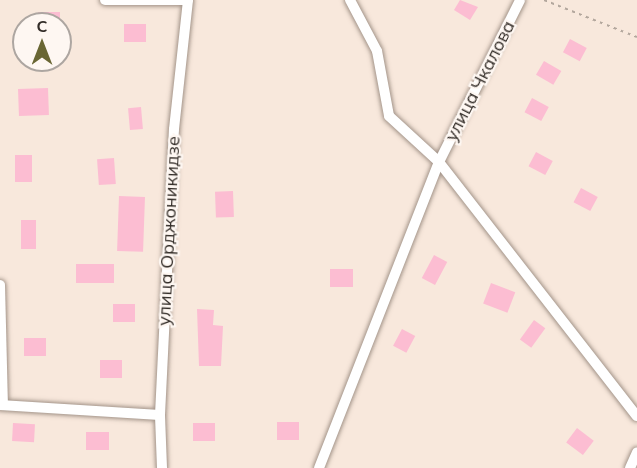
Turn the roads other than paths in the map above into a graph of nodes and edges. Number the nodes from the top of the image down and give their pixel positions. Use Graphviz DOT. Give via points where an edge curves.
graph roads {
  1 [pos="105,0"];
  2 [pos="188,0"];
  3 [pos="350,0"];
  4 [pos="520,0"];
  5 [pos="439,162"];
  6 [pos="0,285"];
  7 [pos="2,405"];
  8 [pos="160,415"];
  9 [pos="637,416"];
  10 [pos="637,452"];
  11 [pos="161,466"];
  12 [pos="319,468"];
  13 [pos="630,468"];
  1 -- 2 [label="street"];
  2 -- 8 [label="street, улица Орджоникидзе" via="178,55"];
  3 -- 5 [label="street" via="377,51 388,116"];
  4 -- 5 [label="street, улица Чкалова"];
  5 -- 9 [label="street"];
  5 -- 12 [label="street, улица Чкалова"];
  6 -- 7 [label="street"];
  7 -- 8 [label="street"];
  8 -- 11 [label="street, улица Орджоникидзе"];
  10 -- 13 [label="street"];
}
